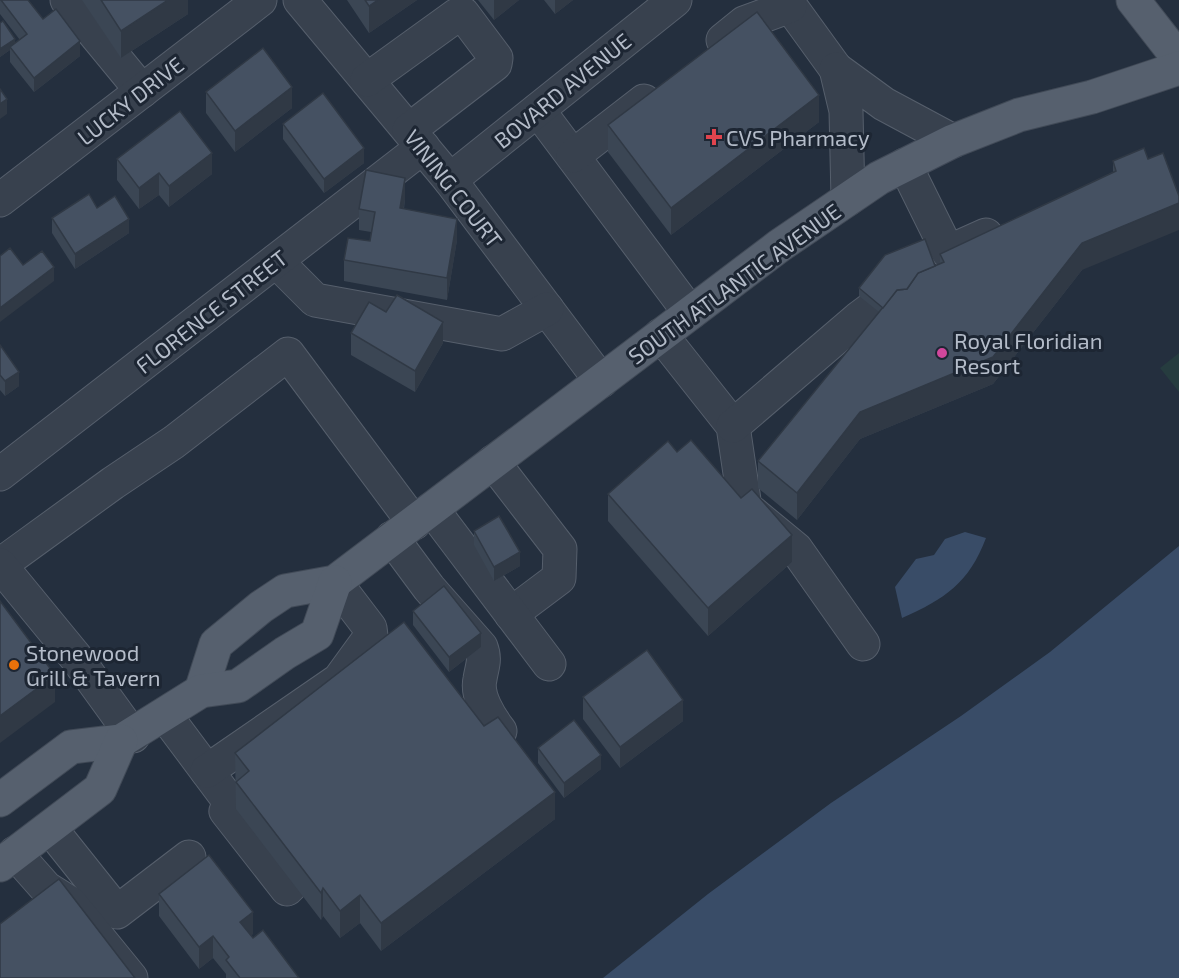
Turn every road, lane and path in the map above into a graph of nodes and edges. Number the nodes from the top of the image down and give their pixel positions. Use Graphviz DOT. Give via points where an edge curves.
graph roads {
  1 [pos="67,0"];
  2 [pos="300,0"];
  3 [pos="675,0"];
  4 [pos="1133,0"];
  5 [pos="788,3"];
  6 [pos="239,6"];
  7 [pos="699,58"];
  8 [pos="1179,59"];
  9 [pos="1179,68"];
  10 [pos="836,69"];
  11 [pos="367,80"];
  12 [pos="663,86"];
  13 [pos="142,91"];
  14 [pos="538,110"];
  15 [pos="416,138"];
  16 [pos="952,141"];
  17 [pos="573,156"];
  18 [pos="905,165"];
  19 [pos="450,180"];
  20 [pos="848,199"];
  21 [pos="0,200"];
  22 [pos="1012,224"];
  23 [pos="948,252"];
  24 [pos="276,261"];
  25 [pos="547,309"];
  26 [pos="690,313"];
  27 [pos="661,336"];
  28 [pos="601,381"];
  29 [pos="733,426"];
  30 [pos="494,462"];
  31 [pos="0,474"];
  32 [pos="413,523"];
  33 [pos="0,565"];
  34 [pos="335,582"];
  35 [pos="511,614"];
  36 [pos="864,644"];
  37 [pos="549,664"];
  38 [pos="201,690"];
  39 [pos="312,699"];
  40 [pos="165,715"];
  41 [pos="333,727"];
  42 [pos="500,731"];
  43 [pos="127,739"];
  44 [pos="207,771"];
  45 [pos="0,800"];
  46 [pos="50,828"];
  47 [pos="189,857"];
  48 [pos="8,859"];
  49 [pos="293,883"];
  50 [pos="47,889"];
  51 [pos="21,910"];
  52 [pos="131,978"];
  1 -- 13 [label="street"];
  2 -- 11 [label="street, VINING COURT"];
  3 -- 14 [label="street, BOVARD AVENUE"];
  4 -- 8 [label="main road"];
  5 -- 7 [label="street" via="744,23"];
  5 -- 10 [label="street"];
  6 -- 13 [label="street, LUCKY DRIVE"];
  9 -- 16 [label="main road, SOUTH ATLANTIC AVENUE" via="1092,97 1019,115"];
  10 -- 16 [label="street" via="884,104"];
  10 -- 20 [label="street" via="846,111"];
  11 -- 15 [label="street, VINING COURT"];
  11 -- 15 [label="street, FLORENCE STREET" via="463,14 496,58 495,64"];
  12 -- 17 [label="street"];
  13 -- 21 [label="street, LUCKY DRIVE"];
  14 -- 17 [label="street"];
  14 -- 19 [label="street, BOVARD AVENUE"];
  15 -- 19 [label="street, VINING COURT"];
  15 -- 24 [label="street, FLORENCE STREET"];
  16 -- 18 [label="main road, SOUTH ATLANTIC AVENUE"];
  17 -- 26 [label="street"];
  18 -- 20 [label="main road, SOUTH ATLANTIC AVENUE"];
  18 -- 23 [label="street"];
  19 -- 25 [label="street, VINING COURT"];
  20 -- 26 [label="main road, SOUTH ATLANTIC AVENUE"];
  22 -- 23 [label="street"];
  23 -- 29 [label="street" via="859,318"];
  24 -- 25 [label="street" via="315,300 502,334"];
  24 -- 31 [label="street, FLORENCE STREET"];
  25 -- 28 [label="street, VINING COURT"];
  26 -- 27 [label="main road, SOUTH ATLANTIC AVENUE"];
  27 -- 28 [label="main road, SOUTH ATLANTIC AVENUE"];
  27 -- 29 [label="street"];
  28 -- 30 [label="main road, SOUTH ATLANTIC AVENUE"];
  29 -- 36 [label="street" via="746,507 796,549"];
  30 -- 32 [label="main road, SOUTH ATLANTIC AVENUE"];
  30 -- 35 [label="street" via="560,549 559,578"];
  32 -- 33 [label="street" via="288,354 174,442"];
  32 -- 34 [label="main road, SOUTH ATLANTIC AVENUE"];
  32 -- 35 [label="street"];
  32 -- 42 [label="street" via="429,588 481,647 485,657 479,681 481,695"];
  33 -- 43 [label="street" via="78,660"];
  34 -- 38 [label="main road, SOUTH ATLANTIC AVENUE" via="285,591 261,607 216,644"];
  34 -- 38 [label="main road" via="317,634 238,686"];
  34 -- 39 [label="street" via="370,628 371,636 339,680"];
  35 -- 37 [label="street"];
  38 -- 40 [label="main road"];
  39 -- 41 [label="street"];
  39 -- 44 [label="street"];
  40 -- 43 [label="main road"];
  40 -- 44 [label="street"];
  43 -- 45 [label="main road" via="71,747"];
  43 -- 46 [label="main road" via="100,789"];
  44 -- 49 [label="street" via="230,802 226,810 287,888"];
  46 -- 47 [label="street" via="117,912"];
  46 -- 48 [label="main road"];
  48 -- 50 [label="street"];
  50 -- 51 [label="street"];
  50 -- 52 [label="street" via="70,903"];
}
